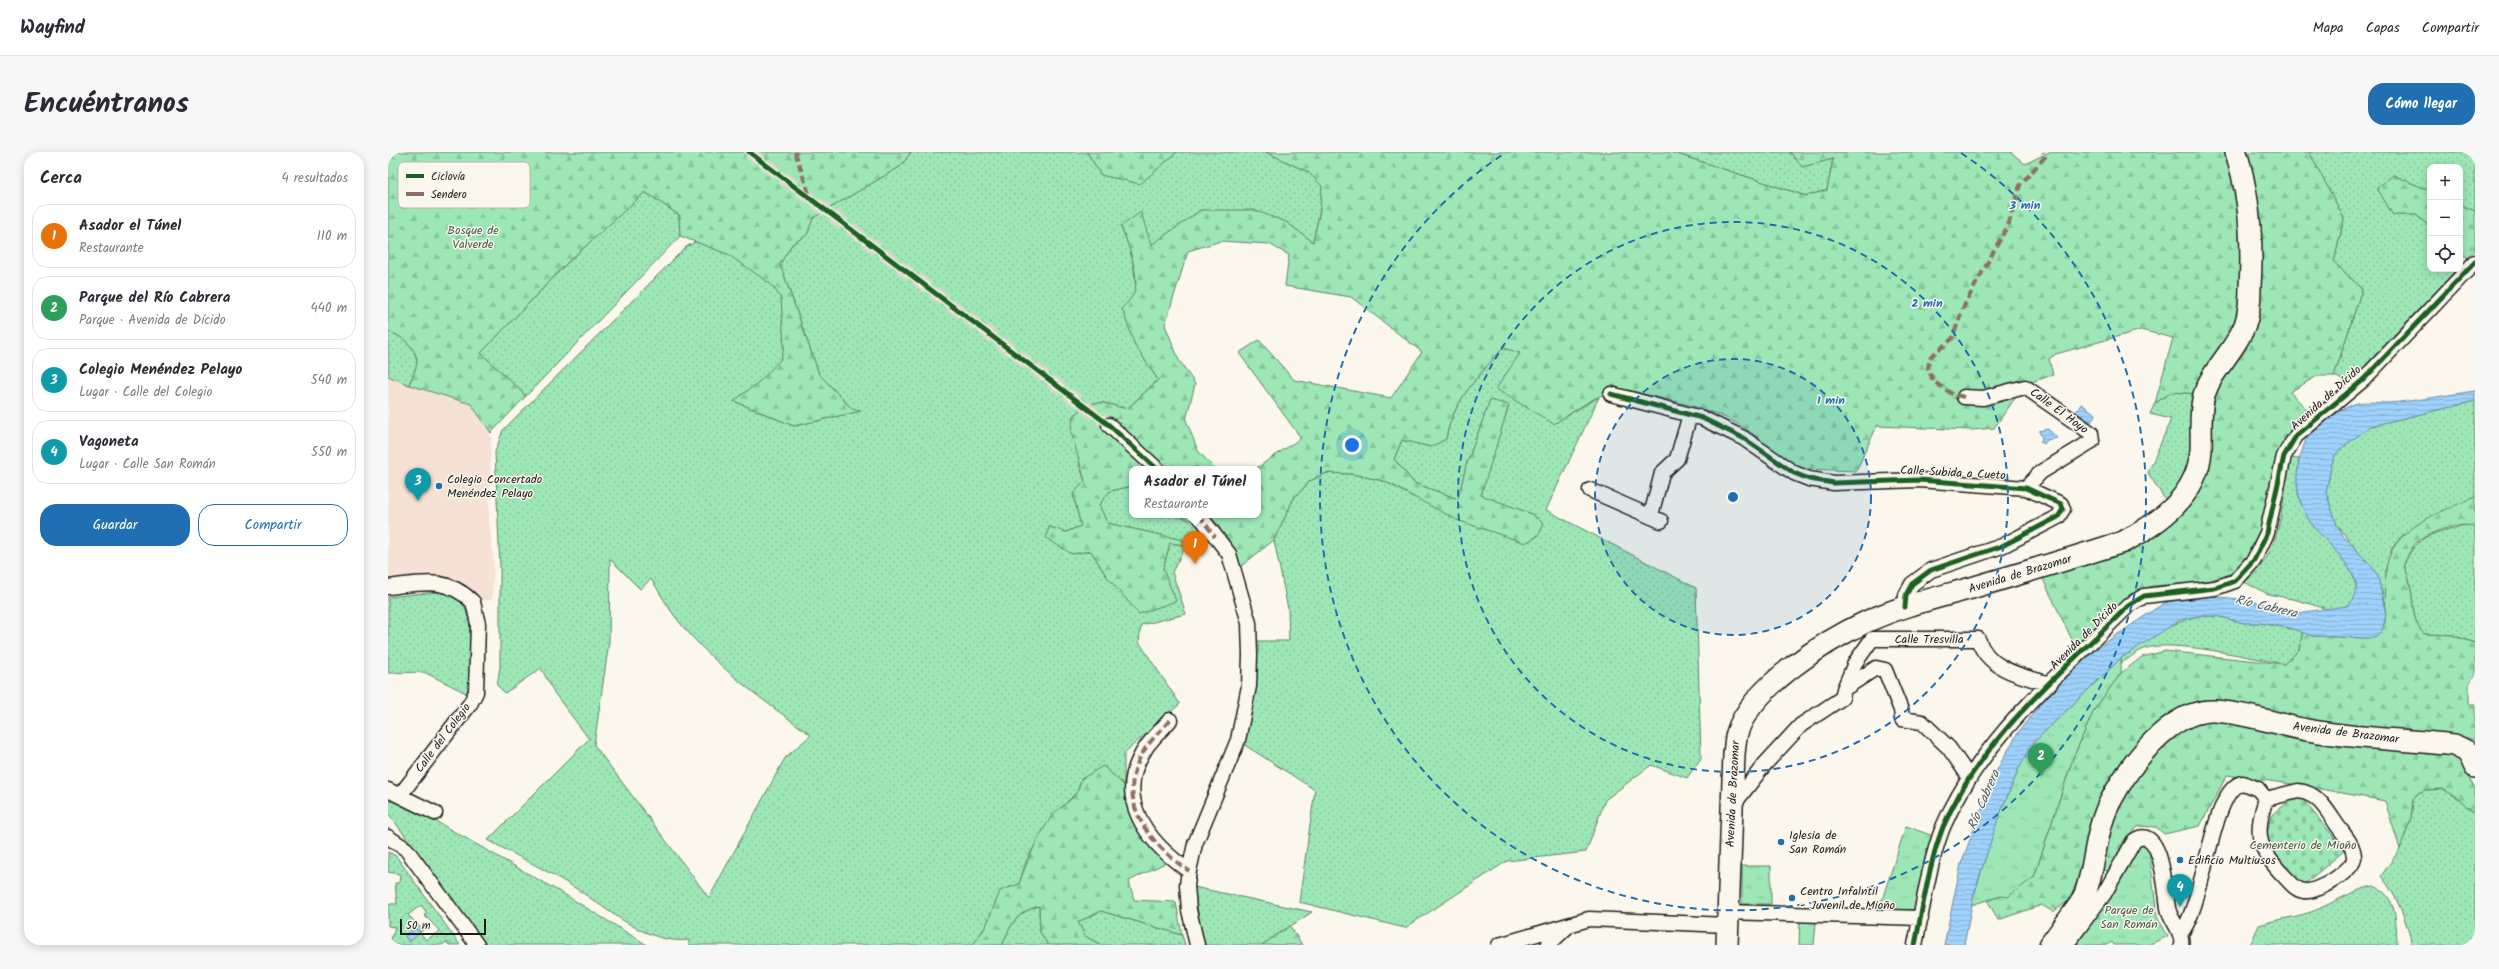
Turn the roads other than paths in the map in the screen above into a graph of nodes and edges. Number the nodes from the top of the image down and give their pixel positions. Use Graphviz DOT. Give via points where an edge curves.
graph roads {
  1 [pos="2236,152"];
  2 [pos="2475,262"];
  3 [pos="1611,394"];
  4 [pos="1964,397"];
  5 [pos="1690,415"];
  6 [pos="1109,425"];
  7 [pos="1154,466"];
  8 [pos="2026,488"];
  9 [pos="1590,490"];
  10 [pos="1201,518"];
  11 [pos="388,587"];
  12 [pos="1905,607"];
  13 [pos="2050,684"];
  14 [pos="1844,689"];
  15 [pos="1170,720"];
  16 [pos="2472,759"];
  17 [pos="1970,778"];
  18 [pos="394,792"];
  19 [pos="2266,799"];
  20 [pos="1732,800"];
  21 [pos="435,813"];
  22 [pos="388,837"];
  23 [pos="1189,871"];
  24 [pos="1921,918"];
  25 [pos="1569,926"];
  26 [pos="1727,927"];
  27 [pos="2180,939"];
  28 [pos="477,945"];
  29 [pos="1197,945"];
  30 [pos="1499,945"];
  31 [pos="1548,945"];
  32 [pos="1915,945"];
  33 [pos="2050,945"];
  34 [pos="2066,945"];
  1 -- 12 [label="highway, Avenida de Brazomar" via="2250,215 2252,246 2246,324 2203,396 2198,469 2187,491 2172,510 2148,529 2123,542"];
  2 -- 13 [label="street, Avenida de Dícido" via="2363,380 2296,436 2284,456 2267,533 2254,560 2235,581 2215,588 2144,596 2128,606"];
  3 -- 5 [label="street, Calle Subida a Cueto"];
  4 -- 8 [label="street, Calle El Hoyo" via="1984,398 2025,387 2091,433 2092,441 2040,472"];
  5 -- 8 [label="street, Calle Subida a Cueto" via="1702,418 1743,438 1794,473 1809,479 1834,483 1920,480"];
  5 -- 9 [label="street" via="1677,460 1662,473 1656,518"];
  6 -- 7 [label="street"];
  8 -- 12 [label="street, Calle Subida a Cueto" via="2061,504 2062,513 2002,546 1925,573 1912,584 1906,595"];
  10 -- 23 [label="street" via="1229,554 1249,624 1248,686 1238,740 1195,844"];
  11 -- 18 [label="street, Calle del Colegio" via="430,582 448,585 473,602 478,624 476,692 470,704"];
  12 -- 20 [label="highway, Avenida de Brazomar" via="1869,620 1838,636 1770,686 1751,708 1738,732 1734,754"];
  13 -- 14 [label="street, Calle Tresvilla" via="2002,669 1981,648 1978,639 1872,639 1855,663"];
  13 -- 17 [label="street, Avenida de Dícido" via="2013,722"];
  14 -- 17 [label="street, Calle Tresvilla" via="1876,668 1885,670 1901,710 1902,719 1922,722 1949,748"];
  14 -- 20 [label="street, Calle Tresvilla" via="1842,698 1801,725 1765,764 1737,800"];
  15 -- 23 [label="street" via="1147,746 1136,768 1133,786 1134,810 1146,832 1168,857"];
  16 -- 33 [label="highway, Avenida de Brazomar" via="2454,745 2308,730 2214,711 2198,713 2180,720 2159,735 2133,765 2110,802 2099,828 2085,894"];
  17 -- 24 [label="street, Avenida de Dícido" via="1953,806 1935,852"];
  18 -- 21 [label="street"];
  19 -- 19 [label="street" via="2261,814 2260,843 2264,853 2295,888 2304,891 2321,887 2354,862 2351,845 2315,796 2298,791"];
  19 -- 27 [label="street" via="2258,789 2243,783 2233,786 2228,792 2214,828 2195,908"];
  20 -- 26 [label="highway, Avenida de Brazomar"];
  22 -- 28 [label="street" via="406,849"];
  23 -- 29 [label="street" via="1189,910"];
  24 -- 26 [label="street"];
  24 -- 32 [label="street, Avenida de Dícido"];
  25 -- 26 [label="street" via="1588,919"];
  25 -- 30 [label="street"];
  25 -- 31 [label="street"];
  27 -- 34 [label="street" via="2169,914 2158,852 2152,839 2139,837 2134,841 2104,894"];
}
